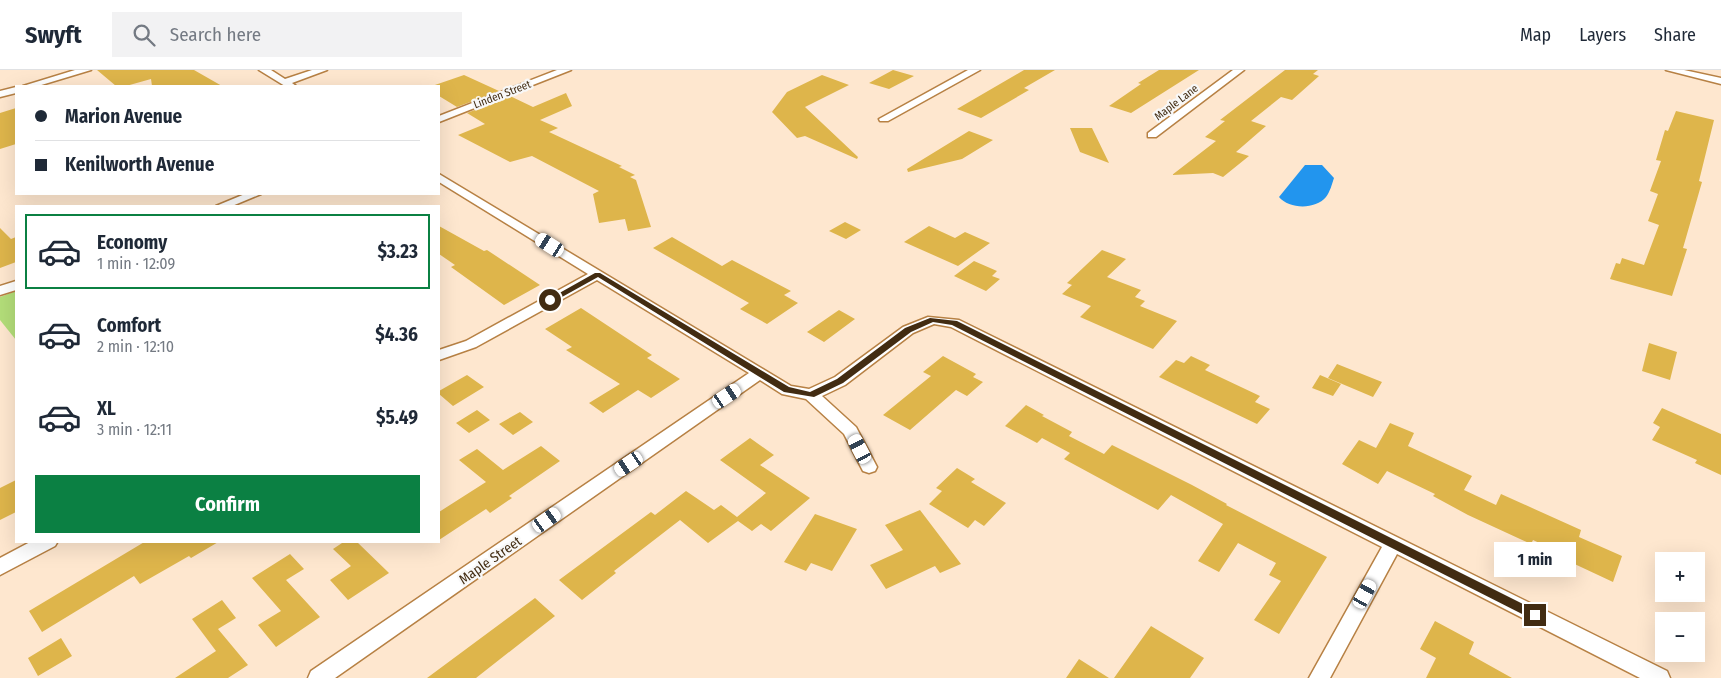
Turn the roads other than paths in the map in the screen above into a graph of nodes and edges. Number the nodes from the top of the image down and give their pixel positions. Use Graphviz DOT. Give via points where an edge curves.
graph roads {
  1 [pos="86,70"];
  2 [pos="264,70"];
  3 [pos="322,70"];
  4 [pos="566,70"];
  5 [pos="975,70"];
  6 [pos="1239,70"];
  7 [pos="1671,70"];
  8 [pos="1721,82"];
  9 [pos="287,84"];
  10 [pos="32,85"];
  11 [pos="15,90"];
  12 [pos="0,94"];
  13 [pos="440,118"];
  14 [pos="884,119"];
  15 [pos="1152,135"];
  16 [pos="440,178"];
  17 [pos="252,195"];
  18 [pos="225,205"];
  19 [pos="598,274"];
  20 [pos="15,285"];
  21 [pos="0,291"];
  22 [pos="440,355"];
  23 [pos="760,373"];
  24 [pos="811,395"];
  25 [pos="869,467"];
  26 [pos="45,543"];
  27 [pos="1393,544"];
  28 [pos="0,567"];
  29 [pos="318,678"];
  30 [pos="1319,678"];
  31 [pos="1660,678"];
  1 -- 10 [label="street"];
  2 -- 9 [label="street"];
  3 -- 9 [label="street"];
  4 -- 13 [label="street, Linden Street"];
  5 -- 14 [label="street"];
  6 -- 15 [label="street, Maple Lane"];
  7 -- 8 [label="street"];
  11 -- 12 [label="street"];
  16 -- 19 [label="street"];
  17 -- 18 [label="street"];
  19 -- 22 [label="street" via="471,344"];
  19 -- 23 [label="street"];
  20 -- 21 [label="street"];
  23 -- 24 [label="street" via="787,390"];
  23 -- 29 [label="street, Maple Street"];
  24 -- 25 [label="street" via="850,431"];
  24 -- 27 [label="street" via="840,381 908,330 932,320 954,323"];
  26 -- 28 [label="street"];
  27 -- 30 [label="street"];
  27 -- 31 [label="street"];
}
